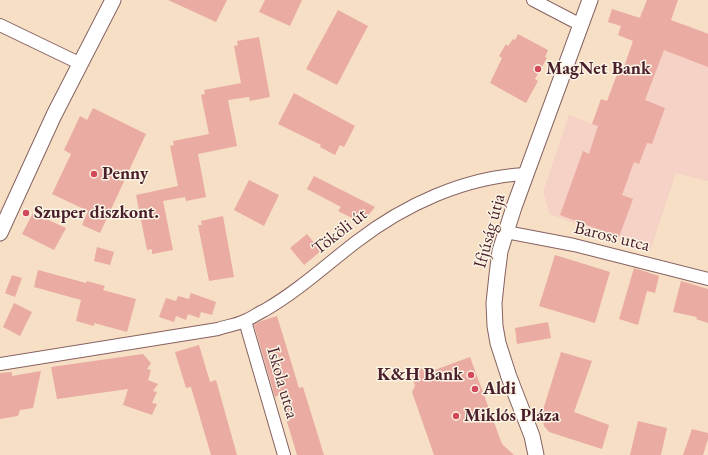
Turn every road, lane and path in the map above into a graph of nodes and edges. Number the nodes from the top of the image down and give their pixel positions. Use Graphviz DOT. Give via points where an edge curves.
graph roads {
  1 [pos="112,0"];
  2 [pos="533,0"];
  3 [pos="590,0"];
  4 [pos="0,25"];
  5 [pos="581,25"];
  6 [pos="79,63"];
  7 [pos="526,174"];
  8 [pos="5,210"];
  9 [pos="506,232"];
  10 [pos="0,233"];
  11 [pos="708,279"];
  12 [pos="245,321"];
  13 [pos="0,364"];
  14 [pos="532,436"];
  15 [pos="284,455"];
  16 [pos="536,455"];
  17 [pos="545,455"];
  1 -- 6 [label="street"];
  2 -- 5 [label="street"];
  3 -- 5 [label="street"];
  4 -- 6 [label="street"];
  5 -- 7 [label="street"];
  6 -- 8 [label="street"];
  7 -- 9 [label="street, Ifjúság útja"];
  7 -- 12 [label="street, Tököli út" via="491,178 469,184 434,196 393,216 357,241 303,285"];
  8 -- 10 [label="street"];
  9 -- 11 [label="street, Baross utca" via="581,247"];
  9 -- 14 [label="street, Ifjúság útja" via="497,275 495,326 503,362"];
  12 -- 13 [label="street, Tököli út" via="218,329"];
  12 -- 15 [label="street, Iskola utca"];
  14 -- 16 [label="street, Ifjúság útja"];
  14 -- 17 [label="street, Ifjúság útja"];
}
